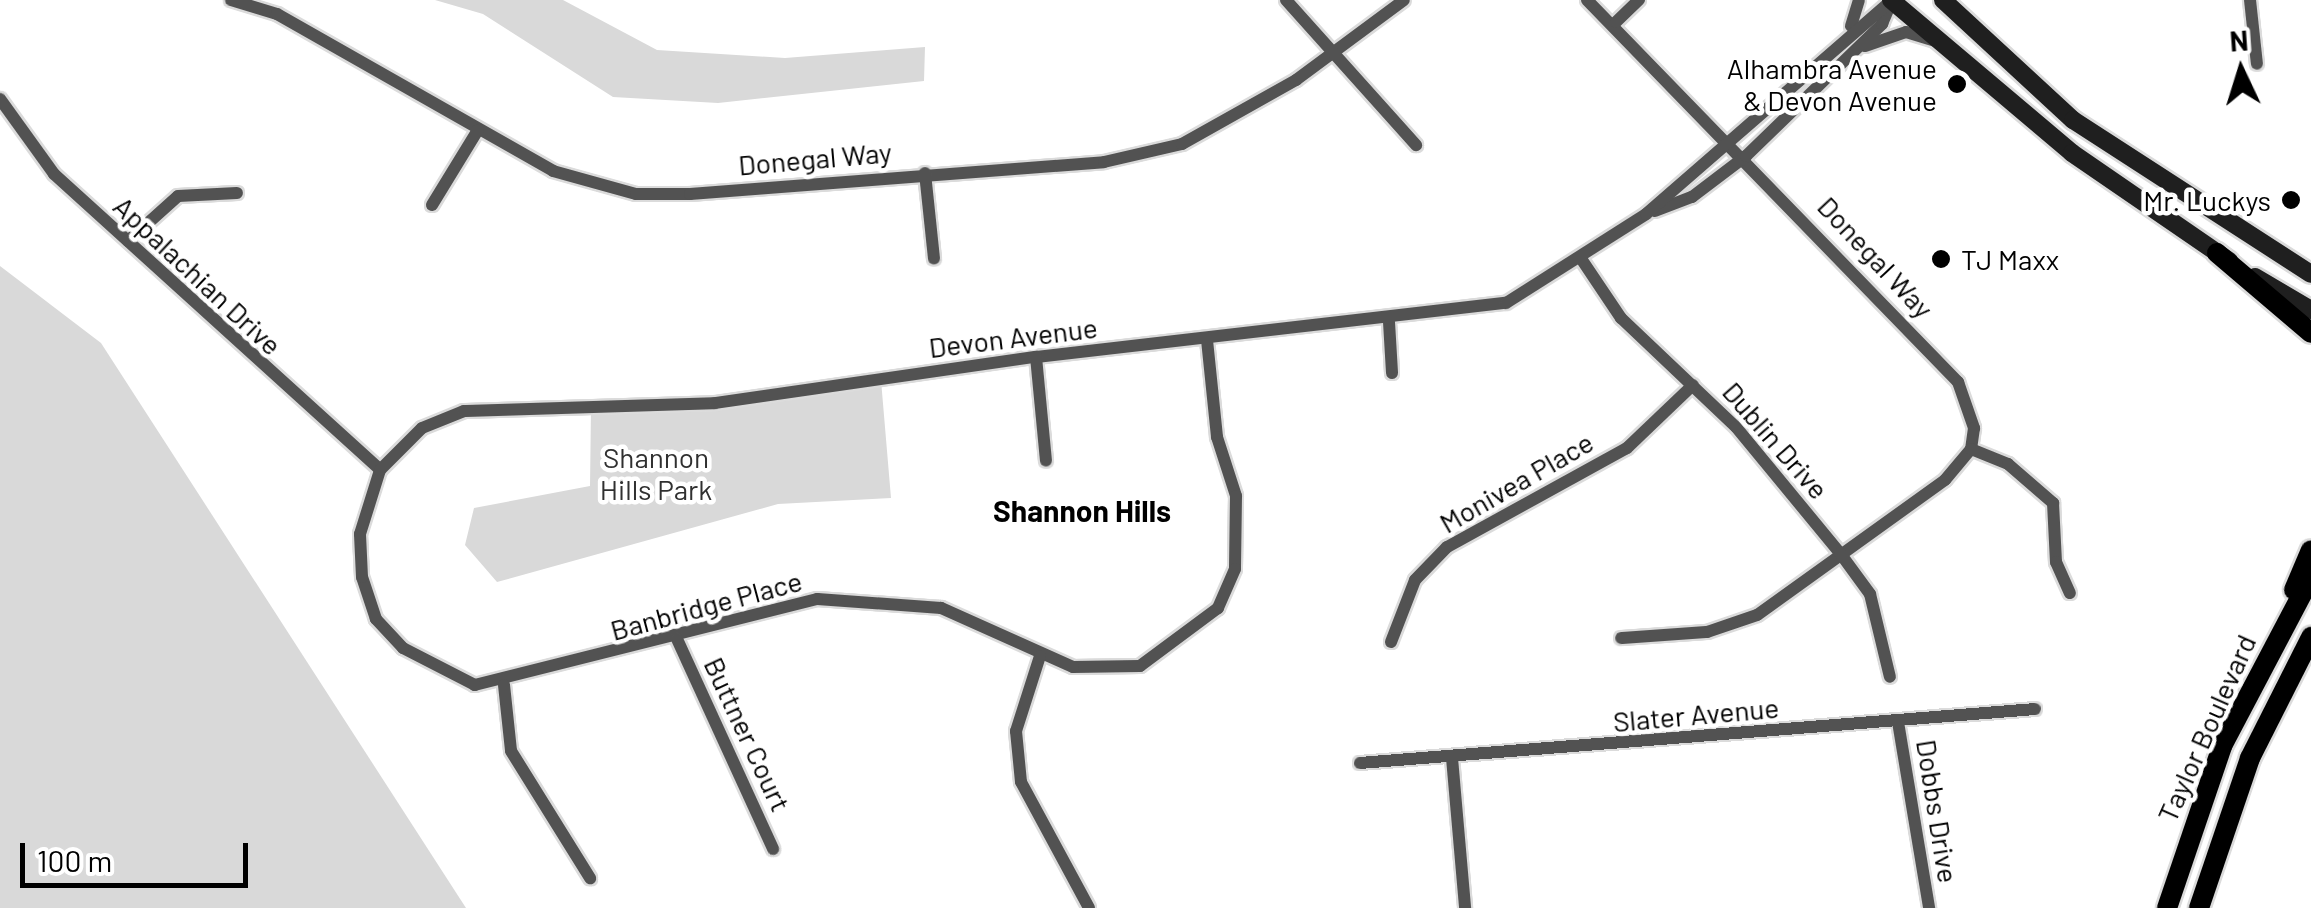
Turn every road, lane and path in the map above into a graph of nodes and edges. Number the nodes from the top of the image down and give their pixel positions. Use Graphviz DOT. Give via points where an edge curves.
graph roads {
  1 [pos="231,0"];
  2 [pos="1286,0"];
  3 [pos="1404,0"];
  4 [pos="1587,0"];
  5 [pos="1639,0"];
  6 [pos="1859,0"];
  7 [pos="1892,0"];
  8 [pos="1944,0"];
  9 [pos="2250,0"];
  10 [pos="1616,22"];
  11 [pos="1844,36"];
  12 [pos="1936,41"];
  13 [pos="1854,51"];
  14 [pos="1333,52"];
  15 [pos="2257,64"];
  16 [pos="0,98"];
  17 [pos="478,130"];
  18 [pos="1728,136"];
  19 [pos="1416,145"];
  20 [pos="1746,156"];
  21 [pos="925,173"];
  22 [pos="237,193"];
  23 [pos="432,204"];
  24 [pos="1646,214"];
  25 [pos="128,241"];
  26 [pos="2216,253"];
  27 [pos="934,259"];
  28 [pos="1582,260"];
  29 [pos="2311,274"];
  30 [pos="2311,310"];
  31 [pos="1389,322"];
  32 [pos="2311,333"];
  33 [pos="1207,340"];
  34 [pos="1036,357"];
  35 [pos="1392,373"];
  36 [pos="1694,386"];
  37 [pos="1971,449"];
  38 [pos="1046,462"];
  39 [pos="380,470"];
  40 [pos="2311,550"];
  41 [pos="1840,554"];
  42 [pos="2311,577"];
  43 [pos="2070,593"];
  44 [pos="2311,637"];
  45 [pos="1621,638"];
  46 [pos="677,639"];
  47 [pos="1391,642"];
  48 [pos="2268,651"];
  49 [pos="1040,656"];
  50 [pos="1890,677"];
  51 [pos="504,685"];
  52 [pos="2035,708"];
  53 [pos="1898,722"];
  54 [pos="1452,758"];
  55 [pos="1360,763"];
  56 [pos="773,849"];
  57 [pos="590,878"];
  58 [pos="1089,908"];
  59 [pos="1465,908"];
  60 [pos="1929,908"];
  61 [pos="2167,908"];
  62 [pos="2198,908"];
  1 -- 17 [label="street, Donegal Way" via="277,14"];
  2 -- 14 [label="street"];
  3 -- 14 [label="street, Donegal Way"];
  4 -- 10 [label="street, Donegal Way"];
  5 -- 10 [label="street"];
  6 -- 11 [label="street, Devon Avenue"];
  7 -- 11 [label="street, Devon Avenue"];
  7 -- 12 [label="main road"];
  7 -- 13 [label="street, Devon Avenue"];
  8 -- 29 [label="main road" via="2073,120"];
  9 -- 15 [label="street"];
  10 -- 18 [label="street, Donegal Way"];
  11 -- 18 [label="street, Devon Avenue"];
  12 -- 13 [label="street, Devon Avenue" via="1890,33"];
  12 -- 26 [label="main road" via="2072,154"];
  13 -- 20 [label="street, Devon Avenue"];
  14 -- 19 [label="street"];
  14 -- 21 [label="street, Donegal Way" via="1182,144 1104,162"];
  16 -- 25 [label="street, Appalachian Drive" via="54,174"];
  17 -- 21 [label="street, Donegal Way" via="553,171 636,194"];
  17 -- 23 [label="street"];
  18 -- 20 [label="street, Donegal Way"];
  18 -- 24 [label="street, Devon Avenue"];
  20 -- 24 [label="street, Devon Avenue" via="1692,197"];
  20 -- 37 [label="street, Donegal Way" via="1958,382 1972,408"];
  21 -- 27 [label="street"];
  22 -- 25 [label="street" via="178,196"];
  24 -- 28 [label="street, Devon Avenue"];
  25 -- 39 [label="street, Appalachian Drive"];
  26 -- 30 [label="main road"];
  26 -- 32 [label="main road"];
  28 -- 31 [label="street, Devon Avenue" via="1506,303"];
  28 -- 36 [label="street, Dublin Drive" via="1621,318"];
  31 -- 33 [label="street, Devon Avenue"];
  31 -- 35 [label="street"];
  33 -- 34 [label="street, Devon Avenue"];
  33 -- 49 [label="street, Banbridge Place" via="1240,537 1218,608 1140,666 1073,667"];
  34 -- 38 [label="street"];
  34 -- 39 [label="street, Devon Avenue" via="715,404 464,411 422,428"];
  36 -- 41 [label="street, Dublin Drive"];
  36 -- 47 [label="street, Monivea Place" via="1626,448 1447,548 1414,580"];
  37 -- 41 [label="street" via="1945,480"];
  37 -- 43 [label="street" via="2008,464 2053,503 2056,562"];
  39 -- 51 [label="street, Banbridge Place" via="360,534 376,619 439,673"];
  40 -- 48 [label="main road"];
  41 -- 45 [label="street" via="1757,615 1707,632"];
  41 -- 50 [label="street, Dublin Drive" via="1870,594"];
  42 -- 48 [label="main road, Taylor Boulevard"];
  44 -- 62 [label="main road, Taylor Boulevard" via="2250,758"];
  46 -- 49 [label="street, Banbridge Place" via="816,599 883,600 941,608"];
  46 -- 51 [label="street, Banbridge Place"];
  46 -- 56 [label="street, Buttner Court"];
  48 -- 61 [label="main road, Taylor Boulevard" via="2222,746"];
  49 -- 58 [label="street" via="1016,731 1021,782"];
  51 -- 57 [label="street" via="511,750"];
  52 -- 53 [label="street, Slater Avenue"];
  53 -- 54 [label="street, Slater Avenue"];
  53 -- 60 [label="street, Dobbs Drive"];
  54 -- 55 [label="street, Slater Avenue"];
  54 -- 59 [label="street"];
}
